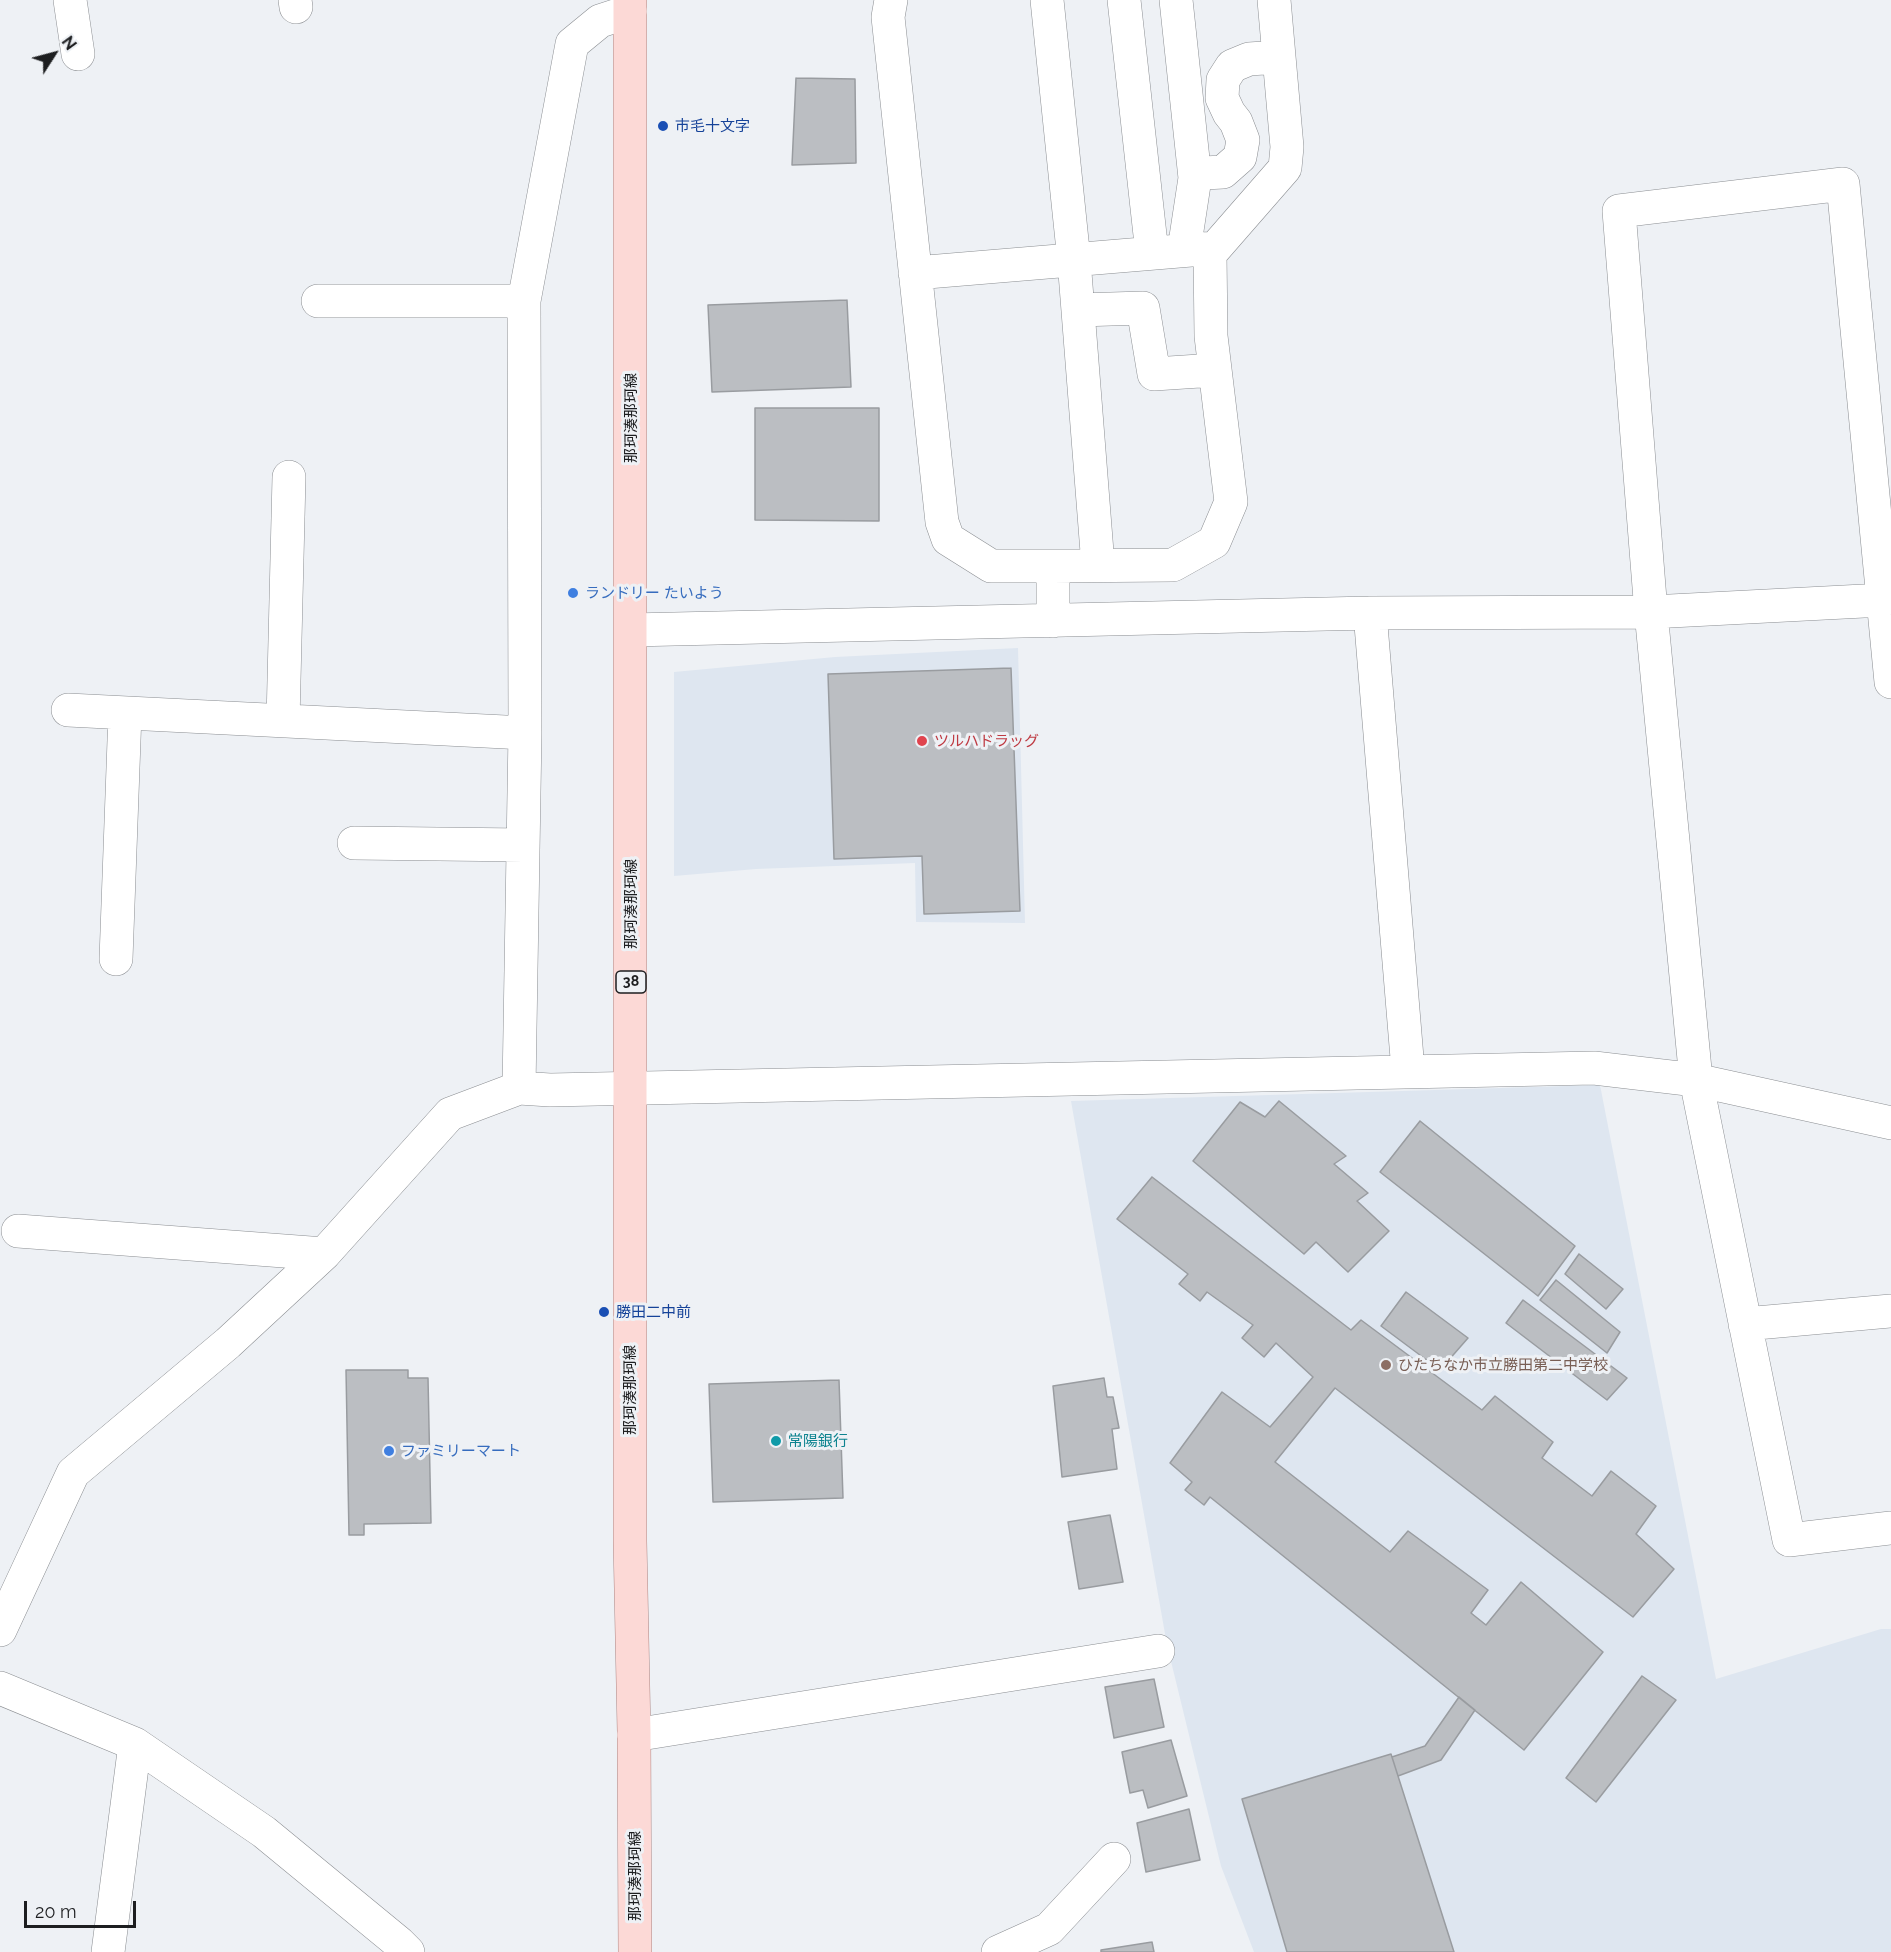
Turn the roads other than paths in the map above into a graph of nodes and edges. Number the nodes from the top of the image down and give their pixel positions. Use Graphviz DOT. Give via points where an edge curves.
graph roads {
  1 [pos="70,0"];
  2 [pos="891,0"];
  3 [pos="1047,0"];
  4 [pos="1124,0"];
  5 [pos="1176,0"];
  6 [pos="1274,0"];
  7 [pos="630,6"];
  8 [pos="78,54"];
  9 [pos="1279,57"];
  10 [pos="1194,178"];
  11 [pos="1200,249"];
  12 [pos="1152,253"];
  13 [pos="1074,260"];
  14 [pos="915,273"];
  15 [pos="318,301"];
  16 [pos="524,301"];
  17 [pos="1079,310"];
  18 [pos="1215,370"];
  19 [pos="290,477"];
  20 [pos="1098,565"];
  21 [pos="1053,566"];
  22 [pos="1883,600"];
  23 [pos="1651,612"];
  24 [pos="1370,614"];
  25 [pos="1053,621"];
  26 [pos="631,630"];
  27 [pos="1891,682"];
  28 [pos="68,710"];
  29 [pos="126,713"];
  30 [pos="283,721"];
  31 [pos="525,733"];
  32 [pos="354,843"];
  33 [pos="523,845"];
  34 [pos="116,959"];
  35 [pos="1408,1070"];
  36 [pos="1696,1080"];
  37 [pos="519,1088"];
  38 [pos="631,1088"];
  39 [pos="1891,1123"];
  40 [pos="18,1231"];
  41 [pos="324,1254"];
  42 [pos="1891,1311"];
  43 [pos="1745,1324"];
  44 [pos="1891,1528"];
  45 [pos="0,1630"];
  46 [pos="1158,1651"];
  47 [pos="0,1688"];
  48 [pos="634,1735"];
  49 [pos="135,1744"];
  50 [pos="1114,1859"];
  51 [pos="108,1952"];
  52 [pos="408,1952"];
  53 [pos="635,1952"];
  54 [pos="998,1952"];
  1 -- 8 [label="street"];
  2 -- 14 [label="street" via="888,17"];
  3 -- 13 [label="street"];
  4 -- 12 [label="street"];
  5 -- 10 [label="street"];
  6 -- 9 [label="street"];
  7 -- 16 [label="street" via="600,21 572,44"];
  7 -- 26 [label="main road, 那珂湊那珂線 / 38"];
  9 -- 10 [label="street" via="1249,59 1233,66 1223,80 1222,98 1243,140 1240,157 1223,172"];
  9 -- 11 [label="street" via="1287,147 1285,168"];
  10 -- 11 [label="street"];
  11 -- 12 [label="street"];
  11 -- 18 [label="street" via="1210,254"];
  12 -- 13 [label="street"];
  13 -- 14 [label="street"];
  13 -- 17 [label="street"];
  14 -- 21 [label="street" via="942,522 948,539 992,566"];
  15 -- 16 [label="street"];
  16 -- 31 [label="street"];
  17 -- 18 [label="street" via="1143,309 1154,374"];
  17 -- 20 [label="street"];
  18 -- 20 [label="street" via="1231,502 1214,542 1173,565"];
  19 -- 30 [label="street"];
  20 -- 21 [label="street"];
  21 -- 25 [label="street"];
  22 -- 23 [label="street"];
  22 -- 23 [label="street" via="1843,184 1619,211"];
  22 -- 27 [label="street"];
  23 -- 24 [label="street"];
  23 -- 36 [label="street"];
  24 -- 25 [label="street"];
  24 -- 35 [label="street"];
  25 -- 26 [label="street"];
  26 -- 38 [label="main road, 那珂湊那珂線 / 38"];
  28 -- 29 [label="street"];
  29 -- 30 [label="street"];
  29 -- 34 [label="street"];
  30 -- 31 [label="street"];
  31 -- 33 [label="street"];
  32 -- 33 [label="street"];
  33 -- 37 [label="street"];
  35 -- 36 [label="street" via="1594,1068"];
  35 -- 38 [label="street"];
  36 -- 39 [label="street"];
  36 -- 43 [label="street"];
  37 -- 38 [label="street"];
  37 -- 41 [label="street" via="450,1114"];
  38 -- 48 [label="main road, 那珂湊那珂線 / 38" via="630,1541"];
  40 -- 41 [label="street"];
  41 -- 45 [label="street" via="228,1343 73,1473"];
  42 -- 43 [label="street"];
  43 -- 44 [label="street" via="1789,1540"];
  46 -- 48 [label="street"];
  47 -- 49 [label="street"];
  48 -- 53 [label="main road, 那珂湊那珂線 / 38"];
  49 -- 51 [label="street"];
  49 -- 52 [label="street" via="264,1833"];
  50 -- 54 [label="street" via="1049,1929"];
}
